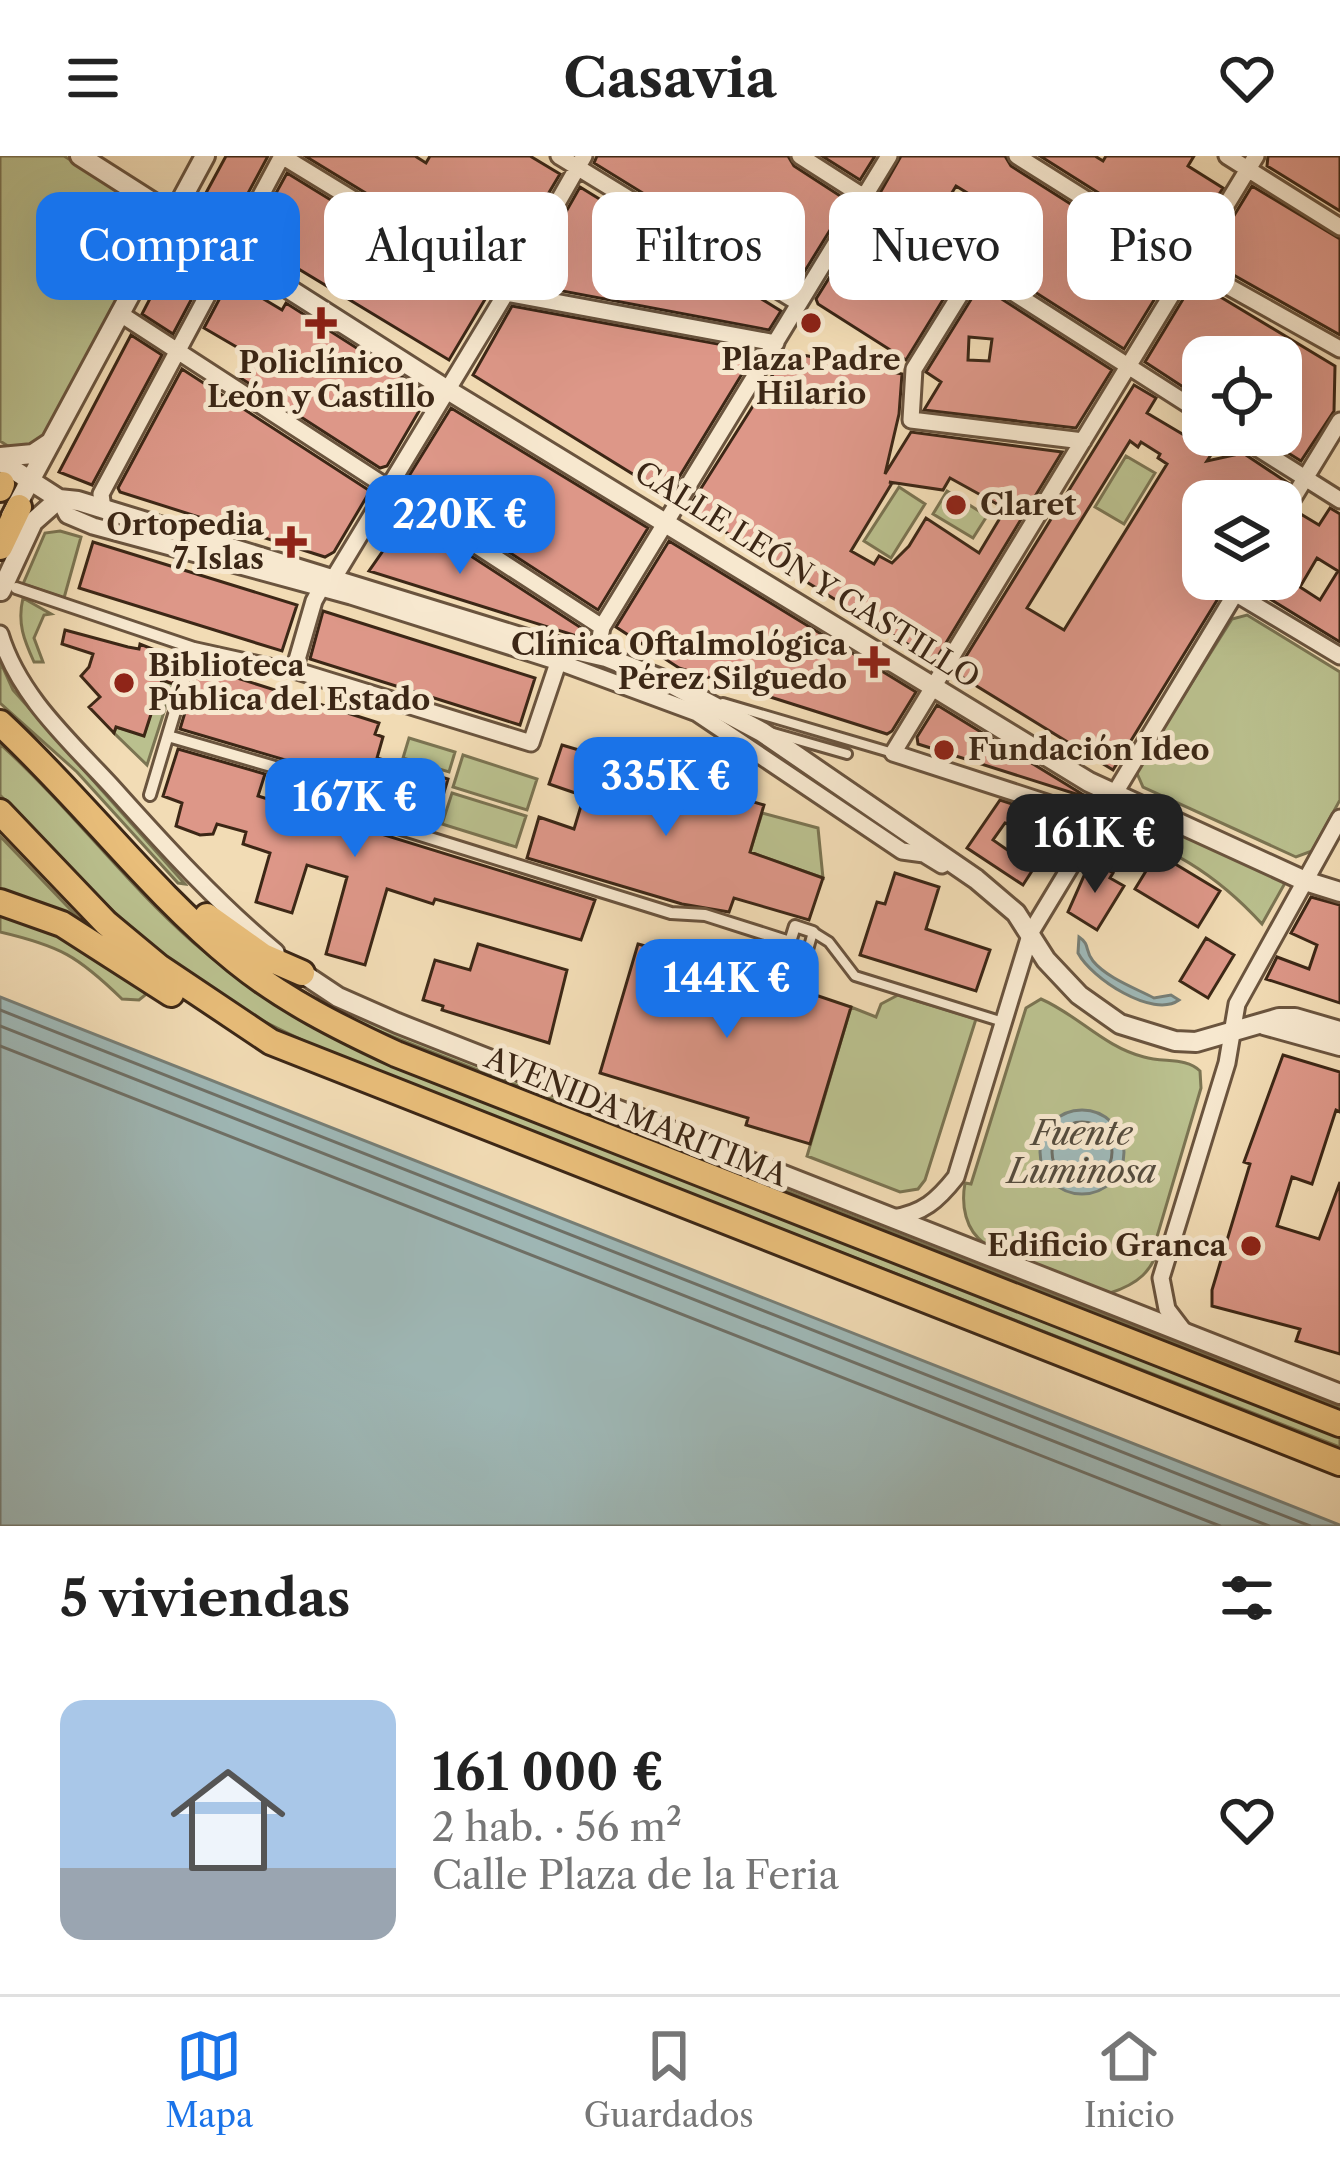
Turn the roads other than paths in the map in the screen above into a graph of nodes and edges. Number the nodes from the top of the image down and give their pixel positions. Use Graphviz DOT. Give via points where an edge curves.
graph roads {
  1 [pos="80,156"];
  2 [pos="206,156"];
  3 [pos="282,156"];
  4 [pos="559,156"];
  5 [pos="800,156"];
  6 [pos="889,156"];
  7 [pos="1017,156"];
  8 [pos="1227,156"];
  9 [pos="580,161"];
  10 [pos="1252,163"];
  11 [pos="137,192"];
  12 [pos="186,192"];
  13 [pos="264,192"];
  14 [pos="341,192"];
  15 [pos="562,192"];
  16 [pos="856,192"];
  17 [pos="867,192"];
  18 [pos="1074,192"];
  19 [pos="1234,192"];
  20 [pos="1340,227"];
  21 [pos="829,254"];
  22 [pos="1235,290"];
  23 [pos="300,297"];
  24 [pos="126,300"];
  25 [pos="206,300"];
  26 [pos="501,300"];
  27 [pos="548,300"];
  28 [pos="957,300"];
  29 [pos="1024,300"];
  30 [pos="1169,300"];
  31 [pos="799,303"];
  32 [pos="119,313"];
  33 [pos="776,343"];
  34 [pos="1340,349"];
  35 [pos="178,350"];
  36 [pos="1129,368"];
  37 [pos="446,388"];
  38 [pos="1182,401"];
  39 [pos="1340,421"];
  40 [pos="1083,441"];
  41 [pos="51,442"];
  42 [pos="1269,456"];
  43 [pos="32,479"];
  44 [pos="1305,479"];
  45 [pos="3,484"];
  46 [pos="1302,484"];
  47 [pos="386,488"];
  48 [pos="59,500"];
  49 [pos="1340,500"];
  50 [pos="103,509"];
  51 [pos="665,522"];
  52 [pos="0,529"];
  53 [pos="0,548"];
  54 [pos="326,585"];
  55 [pos="9,590"];
  56 [pos="1231,600"];
  57 [pos="1259,600"];
  58 [pos="0,601"];
  59 [pos="602,627"];
  60 [pos="0,634"];
  61 [pos="194,648"];
  62 [pos="561,656"];
  63 [pos="1340,656"];
  64 [pos="606,657"];
  65 [pos="293,670"];
  66 [pos="935,689"];
  67 [pos="693,695"];
  68 [pos="790,722"];
  69 [pos="0,723"];
  70 [pos="762,732"];
  71 [pos="168,736"];
  72 [pos="806,740"];
  73 [pos="893,753"];
  74 [pos="848,754"];
  75 [pos="150,794"];
  76 [pos="1116,794"];
  77 [pos="85,806"];
  78 [pos="0,812"];
  79 [pos="1340,818"];
  80 [pos="1099,820"];
  81 [pos="1305,881"];
  82 [pos="1340,892"];
  83 [pos="0,902"];
  84 [pos="1016,913"];
  85 [pos="813,932"];
  86 [pos="1030,932"];
  87 [pos="803,968"];
  88 [pos="302,973"];
  89 [pos="1003,1022"];
  90 [pos="1254,1023"];
  91 [pos="1233,1030"];
  92 [pos="1340,1031"];
  93 [pos="271,1042"];
  94 [pos="1340,1046"];
  95 [pos="893,1218"];
  96 [pos="1187,1335"];
  97 [pos="1340,1394"];
  98 [pos="1340,1424"];
  99 [pos="1340,1463"];
  1 -- 11 [label="street, CALLE LEÓN Y CASTILLO"];
  2 -- 12 [label="street"];
  3 -- 13 [label="street"];
  3 -- 14 [label="street"];
  4 -- 9 [label="street"];
  5 -- 16 [label="street"];
  6 -- 17 [label="street"];
  7 -- 18 [label="street"];
  8 -- 10 [label="street"];
  9 -- 15 [label="street"];
  9 -- 31 [label="street"];
  10 -- 19 [label="street"];
  10 -- 20 [label="street"];
  21 -- 31 [label="street"];
  22 -- 34 [label="street"];
  23 -- 37 [label="street, CALLE LEÓN Y CASTILLO"];
  24 -- 32 [label="street"];
  25 -- 35 [label="street"];
  26 -- 37 [label="street"];
  27 -- 33 [label="street"];
  28 -- 40 [label="street" via="914,369 911,420"];
  29 -- 36 [label="street"];
  30 -- 36 [label="street"];
  31 -- 33 [label="street"];
  32 -- 35 [label="street"];
  32 -- 41 [label="street"];
  33 -- 51 [label="street"];
  35 -- 47 [label="street"];
  35 -- 50 [label="street" via="101,494"];
  36 -- 38 [label="street"];
  36 -- 40 [label="street"];
  37 -- 47 [label="street"];
  37 -- 51 [label="street, CALLE LEÓN Y CASTILLO"];
  39 -- 44 [label="street"];
  40 -- 66 [label="street"];
  41 -- 43 [label="street"];
  41 -- 45 [label="street"];
  42 -- 44 [label="street"];
  43 -- 45 [label="street"];
  43 -- 45 [label="street"];
  43 -- 48 [label="street"];
  44 -- 46 [label="street"];
  44 -- 49 [label="street"];
  45 -- 52 [label="street"];
  45 -- 53 [label="highway"];
  45 -- 55 [label="street"];
  47 -- 54 [label="street"];
  47 -- 59 [label="street"];
  48 -- 50 [label="street"];
  48 -- 54 [label="street" via="67,515 93,526"];
  48 -- 55 [label="street" via="32,522"];
  50 -- 54 [label="street"];
  51 -- 59 [label="street"];
  51 -- 66 [label="street, CALLE LEÓN Y CASTILLO"];
  54 -- 62 [label="street"];
  54 -- 65 [label="street"];
  55 -- 58 [label="street"];
  55 -- 61 [label="street"];
  56 -- 76 [label="street"];
  57 -- 63 [label="street"];
  59 -- 64 [label="street"];
  60 -- 88 [label="street" via="20,680 57,727 242,924"];
  61 -- 65 [label="street"];
  61 -- 71 [label="street"];
  62 -- 64 [label="street"];
  62 -- 65 [label="street" via="531,743"];
  62 -- 84 [label="street" via="697,713 902,851 924,854"];
  64 -- 67 [label="street"];
  66 -- 73 [label="street"];
  66 -- 76 [label="street, CALLE LEÓN Y CASTILLO"];
  67 -- 68 [label="lane"];
  67 -- 70 [label="street"];
  68 -- 72 [label="lane"];
  68 -- 73 [label="lane"];
  69 -- 77 [label="highway, AVENIDA MARITIMA"];
  70 -- 72 [label="lane"];
  70 -- 84 [label="street"];
  71 -- 75 [label="street"];
  71 -- 85 [label="street" via="330,783 324,806 671,913 705,915 790,942 795,926"];
  72 -- 74 [label="lane"];
  73 -- 80 [label="street"];
  76 -- 80 [label="street"];
  76 -- 81 [label="street, CALLE LEÓN Y CASTILLO"];
  77 -- 88 [label="highway" via="214,922"];
  77 -- 98 [label="highway, AVENIDA MARITIMA" via="237,962 341,1028"];
  78 -- 93 [label="highway" via="106,923"];
  79 -- 81 [label="street"];
  80 -- 86 [label="street"];
  81 -- 82 [label="street, CALLE LEÓN Y CASTILLO"];
  81 -- 91 [label="street" via="1237,1004"];
  83 -- 93 [label="highway" via="62,924 209,1019"];
  84 -- 86 [label="street"];
  85 -- 87 [label="lane"];
  85 -- 89 [label="lane" via="855,976"];
  86 -- 89 [label="street"];
  86 -- 91 [label="street" via="1060,976 1120,1024 1175,1041"];
  88 -- 95 [label="street" via="397,1023"];
  89 -- 95 [label="street" via="956,1177 918,1214"];
  90 -- 91 [label="street"];
  90 -- 92 [label="street" via="1295,1018"];
  90 -- 94 [label="street"];
  91 -- 96 [label="street" via="1161,1278 1168,1309"];
  93 -- 99 [label="highway"];
  95 -- 96 [label="street"];
  96 -- 97 [label="street"];
}
